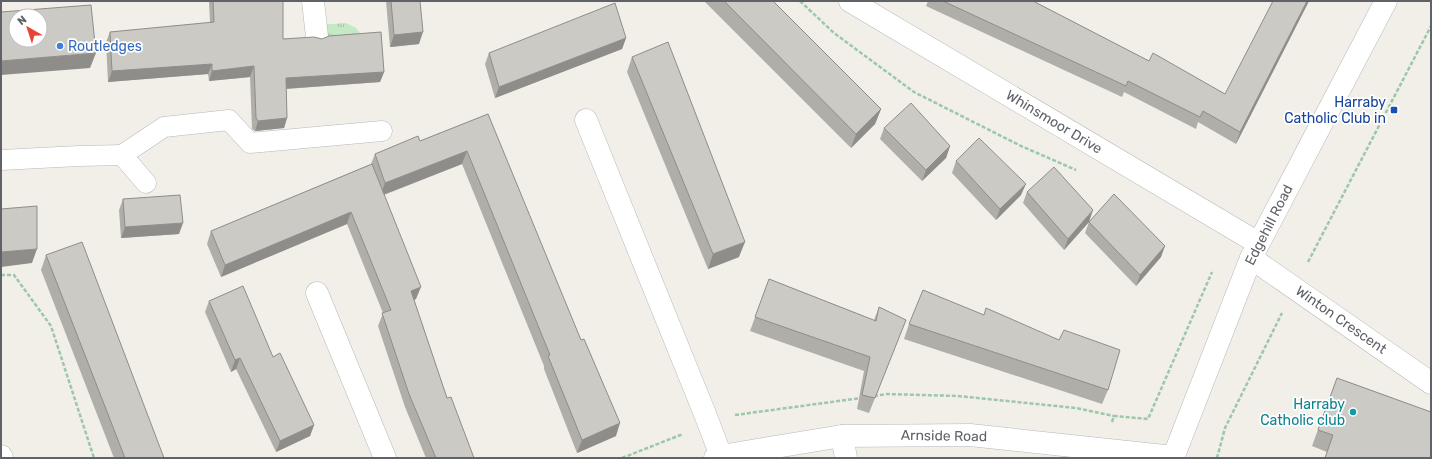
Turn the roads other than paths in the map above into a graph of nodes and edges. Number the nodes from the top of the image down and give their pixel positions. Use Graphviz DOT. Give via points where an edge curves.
graph roads {
  1 [pos="313,1"];
  2 [pos="850,1"];
  3 [pos="1386,1"];
  4 [pos="317,37"];
  5 [pos="586,120"];
  6 [pos="382,131"];
  7 [pos="122,155"];
  8 [pos="1,160"];
  9 [pos="146,183"];
  10 [pos="1254,250"];
  11 [pos="317,293"];
  12 [pos="1431,383"];
  13 [pos="842,436"];
  14 [pos="718,457"];
  15 [pos="1173,457"];
  16 [pos="385,458"];
  17 [pos="846,458"];
  1 -- 4 [label="street"];
  2 -- 10 [label="street, Whinsmoor Drive"];
  3 -- 10 [label="street, Edgehill Road"];
  5 -- 14 [label="street" via="705,414"];
  6 -- 7 [label="lane" via="250,143 229,120 164,127"];
  7 -- 8 [label="lane"];
  7 -- 9 [label="lane"];
  10 -- 12 [label="street, Winton Crescent" via="1295,288"];
  10 -- 15 [label="street, Edgehill Road"];
  11 -- 16 [label="street"];
  13 -- 14 [label="street, Arnside Road"];
  13 -- 15 [label="street, Arnside Road" via="970,435"];
  13 -- 17 [label="street"];
}
